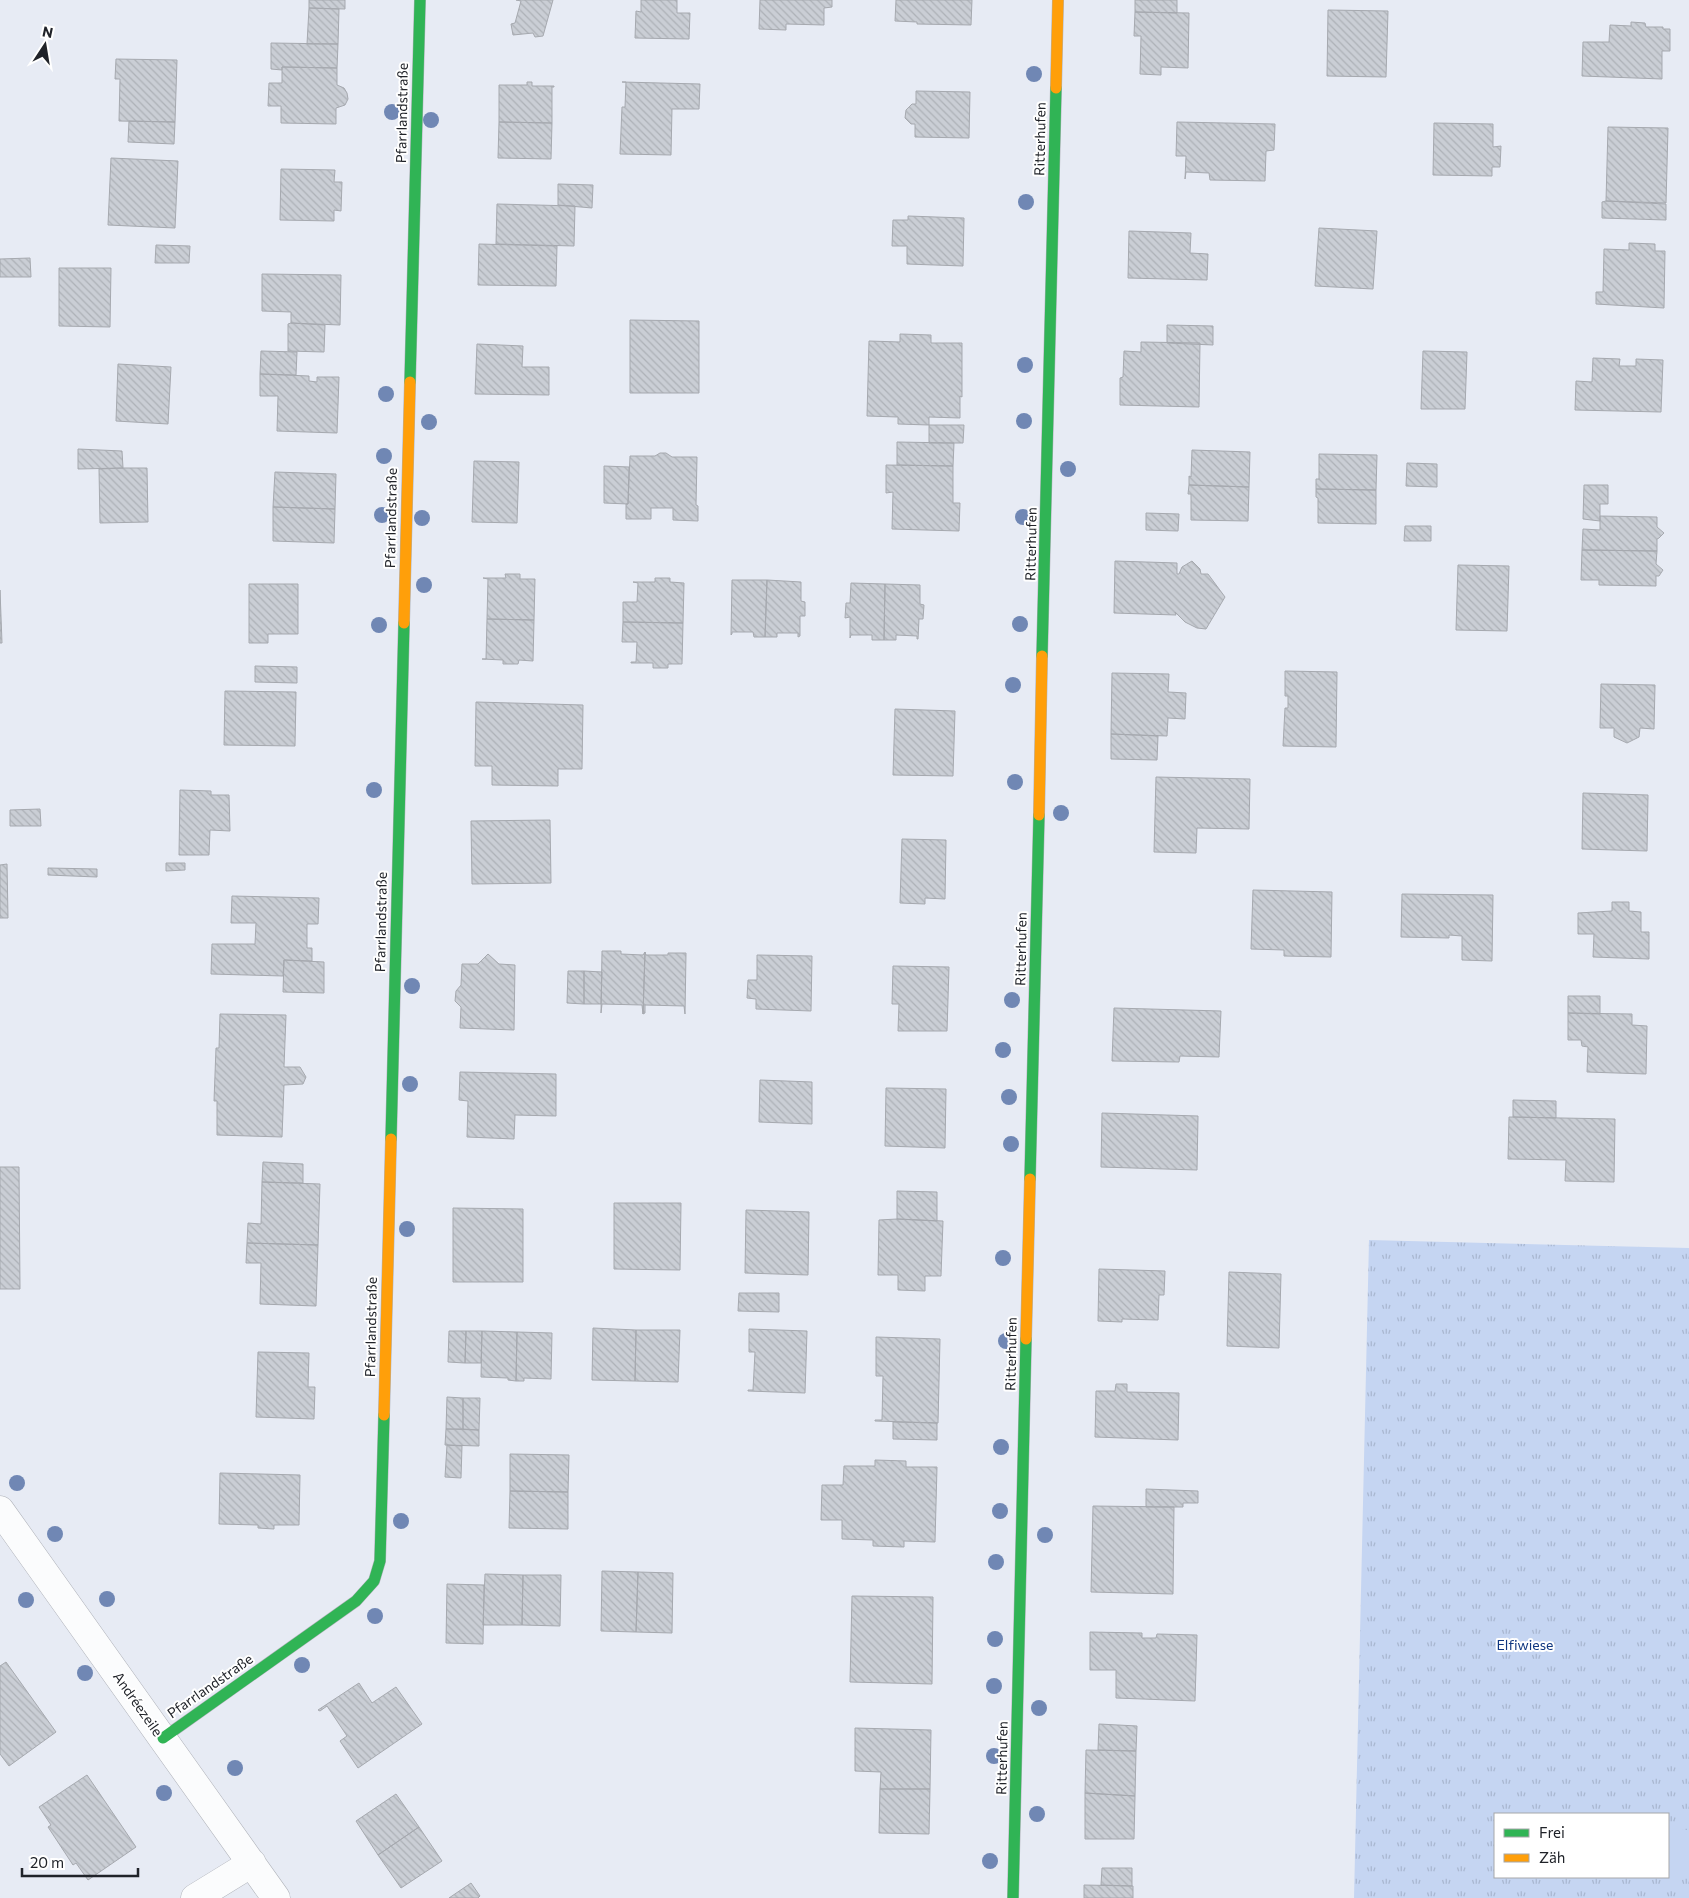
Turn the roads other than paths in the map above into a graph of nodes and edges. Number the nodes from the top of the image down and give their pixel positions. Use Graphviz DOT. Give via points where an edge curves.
graph roads {
  1 [pos="420,0"];
  2 [pos="1058,0"];
  3 [pos="0,1510"];
  4 [pos="163,1738"];
  5 [pos="252,1863"];
  6 [pos="195,1898"];
  7 [pos="276,1898"];
  8 [pos="1013,1898"];
  1 -- 4 [label="street, Pfarrlandstraße" via="380,1561 374,1581 356,1601"];
  2 -- 8 [label="street, Ritterhufen"];
  3 -- 4 [label="street, Andréezeile"];
  4 -- 5 [label="street, Andréezeile"];
  5 -- 6 [label="street"];
  5 -- 7 [label="street, Andréezeile"];
}
